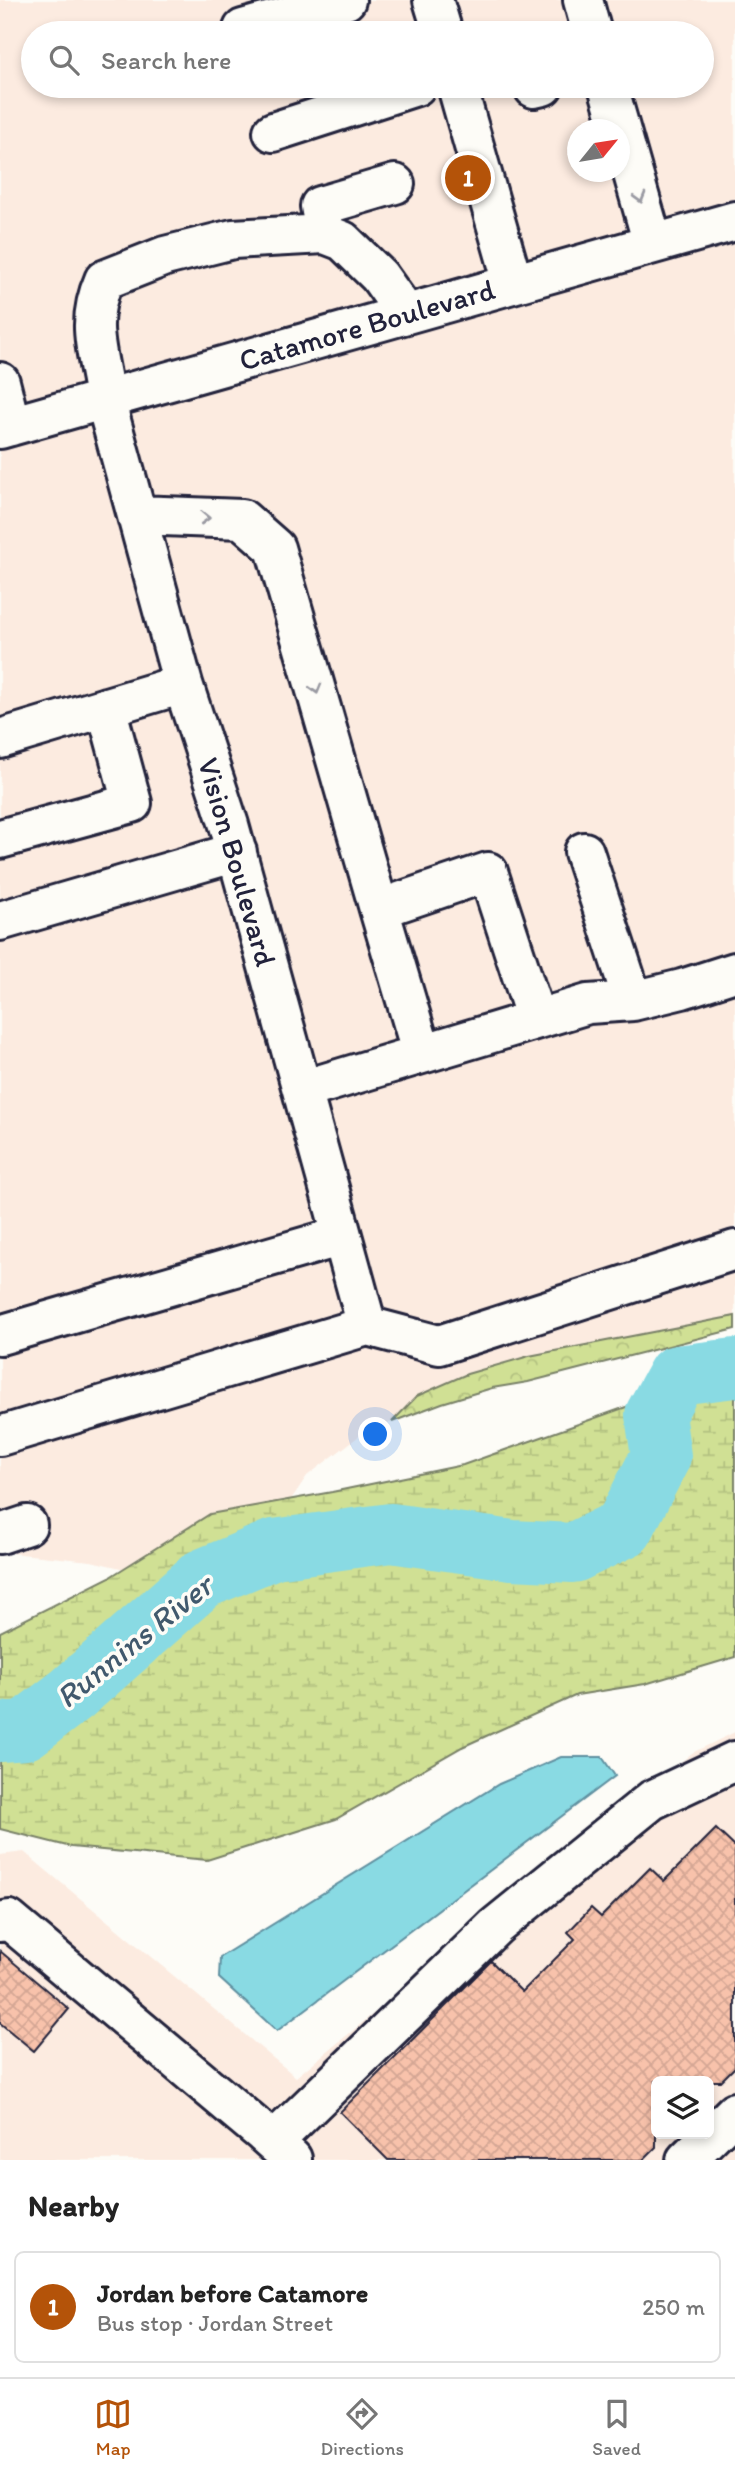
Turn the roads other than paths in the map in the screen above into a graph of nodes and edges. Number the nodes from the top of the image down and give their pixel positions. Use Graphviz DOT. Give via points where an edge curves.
graph roads {
  1 [pos="346,0"];
  2 [pos="433,0"];
  3 [pos="583,0"];
  4 [pos="271,21"];
  5 [pos="439,21"];
  6 [pos="589,21"];
  7 [pos="379,98"];
  8 [pos="460,98"];
  9 [pos="611,98"];
  10 [pos="273,132"];
  11 [pos="395,184"];
  12 [pos="735,221"];
  13 [pos="326,234"];
  14 [pos="653,244"];
  15 [pos="513,283"];
  16 [pos="406,314"];
  17 [pos="0,382"];
  18 [pos="105,399"];
  19 [pos="6,427"];
  20 [pos="136,515"];
  21 [pos="183,684"];
  22 [pos="106,707"];
  23 [pos="0,739"];
  24 [pos="0,839"];
  25 [pos="237,852"];
  26 [pos="584,852"];
  27 [pos="379,909"];
  28 [pos="0,921"];
  29 [pos="735,972"];
  30 [pos="633,1001"];
  31 [pos="536,1019"];
  32 [pos="422,1054"];
  33 [pos="302,1090"];
  34 [pos="342,1236"];
  35 [pos="735,1250"];
  36 [pos="367,1326"];
  37 [pos="0,1335"];
  38 [pos="0,1436"];
  39 [pos="735,1761"];
  40 [pos="0,1922"];
  41 [pos="735,2112"];
  42 [pos="282,2151"];
  43 [pos="686,2160"];
  1 -- 4 [label="street"];
  2 -- 5 [label="street"];
  3 -- 6 [label="street"];
  7 -- 10 [label="street"];
  8 -- 15 [label="street"];
  9 -- 14 [label="street, one-way"];
  11 -- 13 [label="street" via="320,206"];
  12 -- 14 [label="street, Catamore Boulevard"];
  13 -- 16 [label="street" via="343,241 379,276"];
  13 -- 18 [label="street, Vision Boulevard" via="233,239 165,256 104,280 96,299 93,341"];
  14 -- 15 [label="street, Catamore Boulevard"];
  15 -- 16 [label="street, Catamore Boulevard"];
  16 -- 18 [label="street, Catamore Boulevard"];
  17 -- 19 [label="street"];
  18 -- 19 [label="street, Catamore Boulevard"];
  18 -- 20 [label="street, Vision Boulevard"];
  20 -- 21 [label="street, Vision Boulevard"];
  20 -- 27 [label="street, one-way" via="242,519 275,548"];
  21 -- 22 [label="street"];
  21 -- 25 [label="street, Vision Boulevard"];
  22 -- 23 [label="street"];
  22 -- 24 [label="street" via="132,803"];
  25 -- 28 [label="street"];
  25 -- 33 [label="street, Vision Boulevard"];
  26 -- 30 [label="street"];
  27 -- 31 [label="street" via="488,872"];
  27 -- 32 [label="street"];
  29 -- 30 [label="street"];
  30 -- 31 [label="street" via="588,1004"];
  31 -- 32 [label="street"];
  32 -- 33 [label="street"];
  33 -- 34 [label="street, Vision Boulevard"];
  34 -- 36 [label="street, Vision Boulevard"];
  34 -- 37 [label="street"];
  35 -- 36 [label="street" via="439,1345"];
  36 -- 38 [label="street"];
  39 -- 42 [label="street" via="652,1800 496,1926"];
  40 -- 42 [label="street" via="9,1920"];
  41 -- 43 [label="street"];
}
